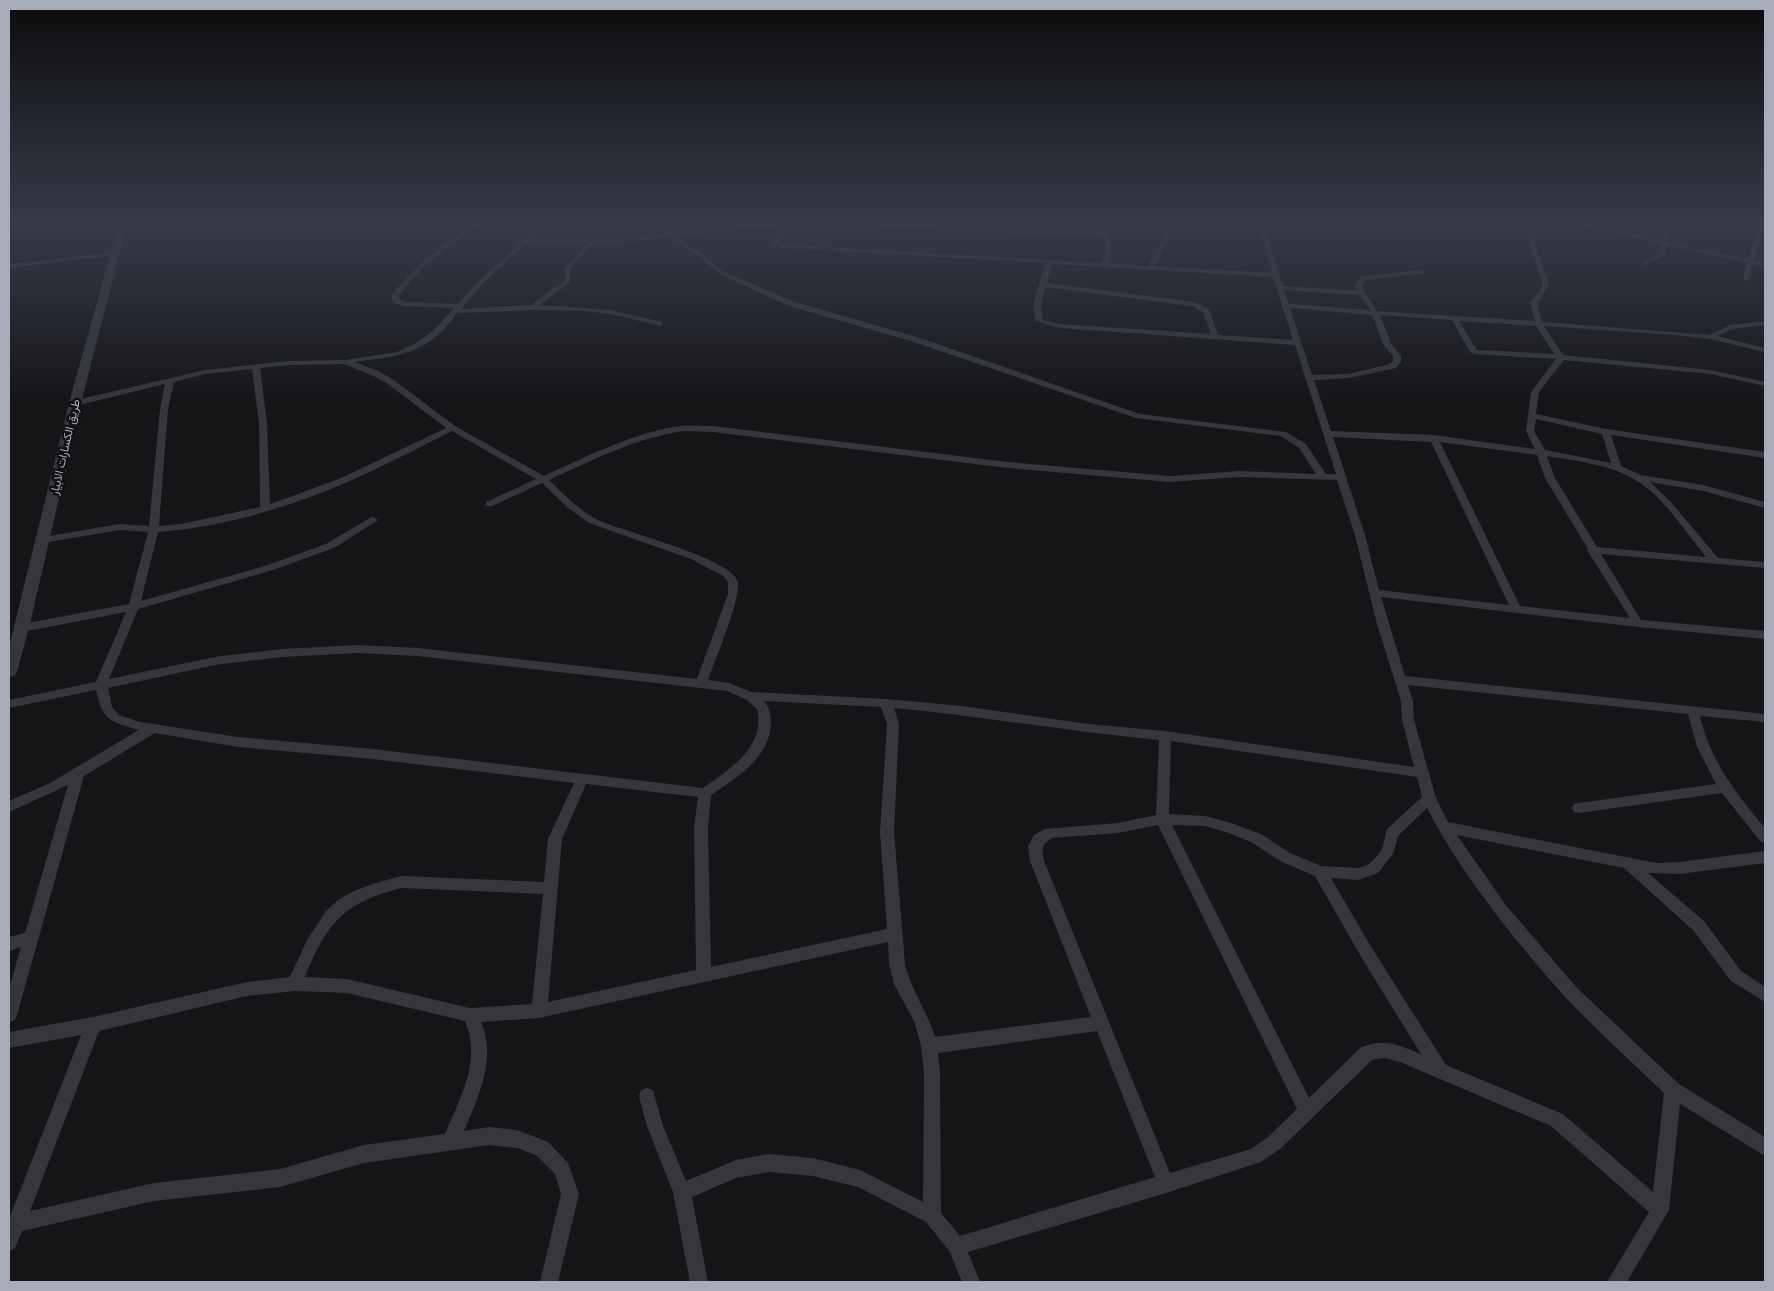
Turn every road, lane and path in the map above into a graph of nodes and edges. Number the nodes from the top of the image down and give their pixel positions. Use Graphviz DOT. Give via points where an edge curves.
graph roads {
  1 [pos="108,283"];
  2 [pos="406,283"];
  3 [pos="480,283"];
  4 [pos="565,283"];
  5 [pos="745,283"];
  6 [pos="1279,283"];
  7 [pos="1359,283"];
  8 [pos="1545,283"];
  9 [pos="1044,285"];
  10 [pos="1281,288"];
  11 [pos="1363,293"];
  12 [pos="1287,306"];
  13 [pos="532,307"];
  14 [pos="459,309"];
  15 [pos="1375,313"];
  16 [pos="1454,318"];
  17 [pos="1765,323"];
  18 [pos="659,324"];
  19 [pos="1539,324"];
  20 [pos="1215,336"];
  21 [pos="1710,337"];
  22 [pos="1299,343"];
  23 [pos="1765,350"];
  24 [pos="1561,358"];
  25 [pos="346,362"];
  26 [pos="256,366"];
  27 [pos="1308,378"];
  28 [pos="170,380"];
  29 [pos="1765,384"];
  30 [pos="75,403"];
  31 [pos="1532,416"];
  32 [pos="452,428"];
  33 [pos="1606,432"];
  34 [pos="1327,434"];
  35 [pos="1434,438"];
  36 [pos="1541,452"];
  37 [pos="1765,455"];
  38 [pos="1616,467"];
  39 [pos="1323,477"];
  40 [pos="1341,477"];
  41 [pos="1639,478"];
  42 [pos="543,479"];
  43 [pos="489,504"];
  44 [pos="1765,505"];
  45 [pos="265,509"];
  46 [pos="373,520"];
  47 [pos="154,529"];
  48 [pos="43,540"];
  49 [pos="1592,550"];
  50 [pos="1714,560"];
  51 [pos="1763,567"];
  52 [pos="1375,593"];
  53 [pos="134,607"];
  54 [pos="1516,609"];
  55 [pos="1638,623"];
  56 [pos="22,628"];
  57 [pos="1765,635"];
  58 [pos="9,672"];
  59 [pos="1400,680"];
  60 [pos="101,683"];
  61 [pos="701,683"];
  62 [pos="751,696"];
  63 [pos="886,703"];
  64 [pos="9,704"];
  65 [pos="1693,711"];
  66 [pos="1765,718"];
  67 [pos="153,728"];
  68 [pos="1165,736"];
  69 [pos="78,773"];
  70 [pos="1422,773"];
  71 [pos="582,779"];
  72 [pos="1724,788"];
  73 [pos="704,793"];
  74 [pos="1429,798"];
  75 [pos="9,807"];
  76 [pos="1579,808"];
  77 [pos="1162,819"];
  78 [pos="1444,827"];
  79 [pos="1765,837"];
  80 [pos="1765,857"];
  81 [pos="1628,864"];
  82 [pos="1320,872"];
  83 [pos="549,888"];
  84 [pos="895,934"];
  85 [pos="31,938"];
  86 [pos="9,944"];
  87 [pos="704,975"];
  88 [pos="295,984"];
  89 [pos="1765,995"];
  90 [pos="539,1010"];
  91 [pos="470,1014"];
  92 [pos="9,1015"];
  93 [pos="1101,1023"];
  94 [pos="93,1025"];
  95 [pos="9,1040"];
  96 [pos="929,1046"];
  97 [pos="1440,1070"];
  98 [pos="1674,1090"];
  99 [pos="647,1096"];
  100 [pos="1307,1112"];
  101 [pos="450,1143"];
  102 [pos="1765,1147"];
  103 [pos="1166,1184"];
  104 [pos="682,1192"];
  105 [pos="1660,1210"];
  106 [pos="932,1216"];
  107 [pos="16,1223"];
  108 [pos="9,1242"];
  109 [pos="956,1246"];
  110 [pos="549,1282"];
  111 [pos="699,1282"];
  112 [pos="971,1282"];
  113 [pos="1616,1282"];
  1 -- 30 [label="street, طريق الكسارات الابيار"];
  2 -- 14 [label="street" via="395,295 397,301"];
  3 -- 14 [label="street"];
  4 -- 13 [label="street"];
  5 -- 39 [label="street" via="792,304 917,340 1139,416 1283,434 1294,438 1310,452"];
  6 -- 10 [label="street"];
  7 -- 11 [label="street"];
  8 -- 19 [label="street" via="1534,303"];
  9 -- 20 [label="street" via="1194,304 1206,311"];
  9 -- 20 [label="street" via="1037,306 1040,321 1060,326"];
  10 -- 11 [label="street"];
  10 -- 12 [label="street"];
  11 -- 15 [label="street"];
  12 -- 15 [label="street"];
  12 -- 22 [label="street"];
  13 -- 14 [label="street"];
  13 -- 18 [label="street" via="621,315"];
  14 -- 25 [label="street" via="419,345 399,354"];
  15 -- 16 [label="street"];
  15 -- 27 [label="street" via="1387,344 1396,356 1397,362 1393,366 1348,376"];
  16 -- 19 [label="street"];
  16 -- 24 [label="street" via="1474,352"];
  17 -- 21 [label="street" via="1730,327"];
  19 -- 21 [label="street"];
  19 -- 24 [label="street"];
  20 -- 22 [label="street"];
  21 -- 23 [label="street"];
  22 -- 27 [label="street"];
  24 -- 29 [label="street" via="1711,372"];
  24 -- 31 [label="street" via="1536,392"];
  25 -- 26 [label="street"];
  25 -- 32 [label="street" via="391,382"];
  26 -- 28 [label="street"];
  26 -- 45 [label="street" via="263,423"];
  27 -- 34 [label="street"];
  28 -- 30 [label="street"];
  28 -- 47 [label="street" via="164,409"];
  30 -- 48 [label="street, طريق الكسارات الابيار"];
  31 -- 33 [label="street"];
  31 -- 36 [label="street" via="1530,431"];
  32 -- 42 [label="street"];
  32 -- 45 [label="street" via="342,481"];
  33 -- 37 [label="street"];
  33 -- 38 [label="street"];
  34 -- 35 [label="street"];
  34 -- 40 [label="street"];
  35 -- 36 [label="street"];
  35 -- 54 [label="street"];
  36 -- 38 [label="street"];
  36 -- 49 [label="street" via="1550,478"];
  38 -- 41 [label="street"];
  39 -- 40 [label="street"];
  39 -- 42 [label="street" via="1240,474 1170,479 1008,465 683,428 659,432"];
  40 -- 52 [label="street"];
  41 -- 44 [label="street" via="1725,491"];
  41 -- 50 [label="street"];
  42 -- 43 [label="street"];
  42 -- 61 [label="street" via="592,521 695,557 727,574 733,581 733,594"];
  45 -- 47 [label="street" via="181,527"];
  46 -- 53 [label="street" via="330,546 295,560"];
  47 -- 48 [label="street" via="120,527"];
  47 -- 53 [label="street"];
  48 -- 56 [label="street, طريق الكسارات الابيار"];
  49 -- 50 [label="street"];
  49 -- 55 [label="street"];
  50 -- 51 [label="street"];
  52 -- 54 [label="street"];
  52 -- 59 [label="street"];
  53 -- 56 [label="street"];
  53 -- 60 [label="street"];
  54 -- 55 [label="street"];
  55 -- 57 [label="street"];
  56 -- 58 [label="street, طريق الكسارات الابيار"];
  59 -- 65 [label="street"];
  59 -- 70 [label="street"];
  60 -- 61 [label="street" via="215,661 358,649 417,652"];
  60 -- 64 [label="street"];
  60 -- 67 [label="street" via="106,708 115,718"];
  61 -- 62 [label="street" via="729,686"];
  62 -- 63 [label="street"];
  62 -- 73 [label="street" via="764,708 766,726 760,744 733,774"];
  63 -- 68 [label="street"];
  63 -- 84 [label="street" via="894,732 887,832"];
  65 -- 66 [label="street"];
  65 -- 72 [label="street" via="1704,749"];
  67 -- 69 [label="street"];
  67 -- 71 [label="street" via="238,742 373,754"];
  68 -- 70 [label="street"];
  68 -- 77 [label="street"];
  69 -- 75 [label="street"];
  69 -- 85 [label="street"];
  70 -- 74 [label="street"];
  71 -- 73 [label="street"];
  71 -- 83 [label="street" via="555,839"];
  72 -- 76 [label="street"];
  72 -- 79 [label="street"];
  73 -- 87 [label="street" via="701,828"];
  74 -- 78 [label="street"];
  74 -- 82 [label="street" via="1392,834 1388,850 1373,869 1358,874"];
  77 -- 82 [label="street" via="1205,821 1231,828"];
  77 -- 93 [label="street" via="1118,828 1050,833 1035,846 1037,861"];
  77 -- 100 [label="street"];
  78 -- 81 [label="street"];
  78 -- 98 [label="street" via="1500,908 1572,993"];
  80 -- 81 [label="street" via="1680,868 1656,869"];
  81 -- 89 [label="street" via="1699,926 1736,976"];
  82 -- 97 [label="street"];
  83 -- 88 [label="street" via="401,882 381,886 351,899 327,919 313,939"];
  83 -- 90 [label="street"];
  84 -- 87 [label="street"];
  84 -- 96 [label="street" via="902,984 922,1021"];
  85 -- 86 [label="street"];
  85 -- 92 [label="street"];
  87 -- 90 [label="street"];
  88 -- 91 [label="street" via="347,986"];
  88 -- 94 [label="street" via="247,990"];
  90 -- 91 [label="street"];
  91 -- 101 [label="street" via="479,1039 480,1055 473,1085"];
  93 -- 96 [label="street"];
  93 -- 103 [label="street"];
  94 -- 95 [label="street"];
  94 -- 107 [label="street"];
  96 -- 106 [label="street" via="932,1073"];
  97 -- 100 [label="street" via="1384,1049 1374,1049"];
  97 -- 105 [label="street" via="1557,1120"];
  98 -- 102 [label="street"];
  98 -- 105 [label="street"];
  99 -- 104 [label="street" via="655,1126"];
  100 -- 103 [label="street" via="1256,1156"];
  101 -- 107 [label="street" via="364,1154 280,1178 154,1192"];
  101 -- 110 [label="street" via="490,1136 517,1139 542,1148 562,1169 570,1194"];
  103 -- 109 [label="street"];
  104 -- 106 [label="street" via="736,1169 769,1163 813,1167 860,1179"];
  104 -- 111 [label="street"];
  105 -- 113 [label="street"];
  106 -- 109 [label="street"];
  107 -- 108 [label="street"];
  109 -- 112 [label="street"];
}
